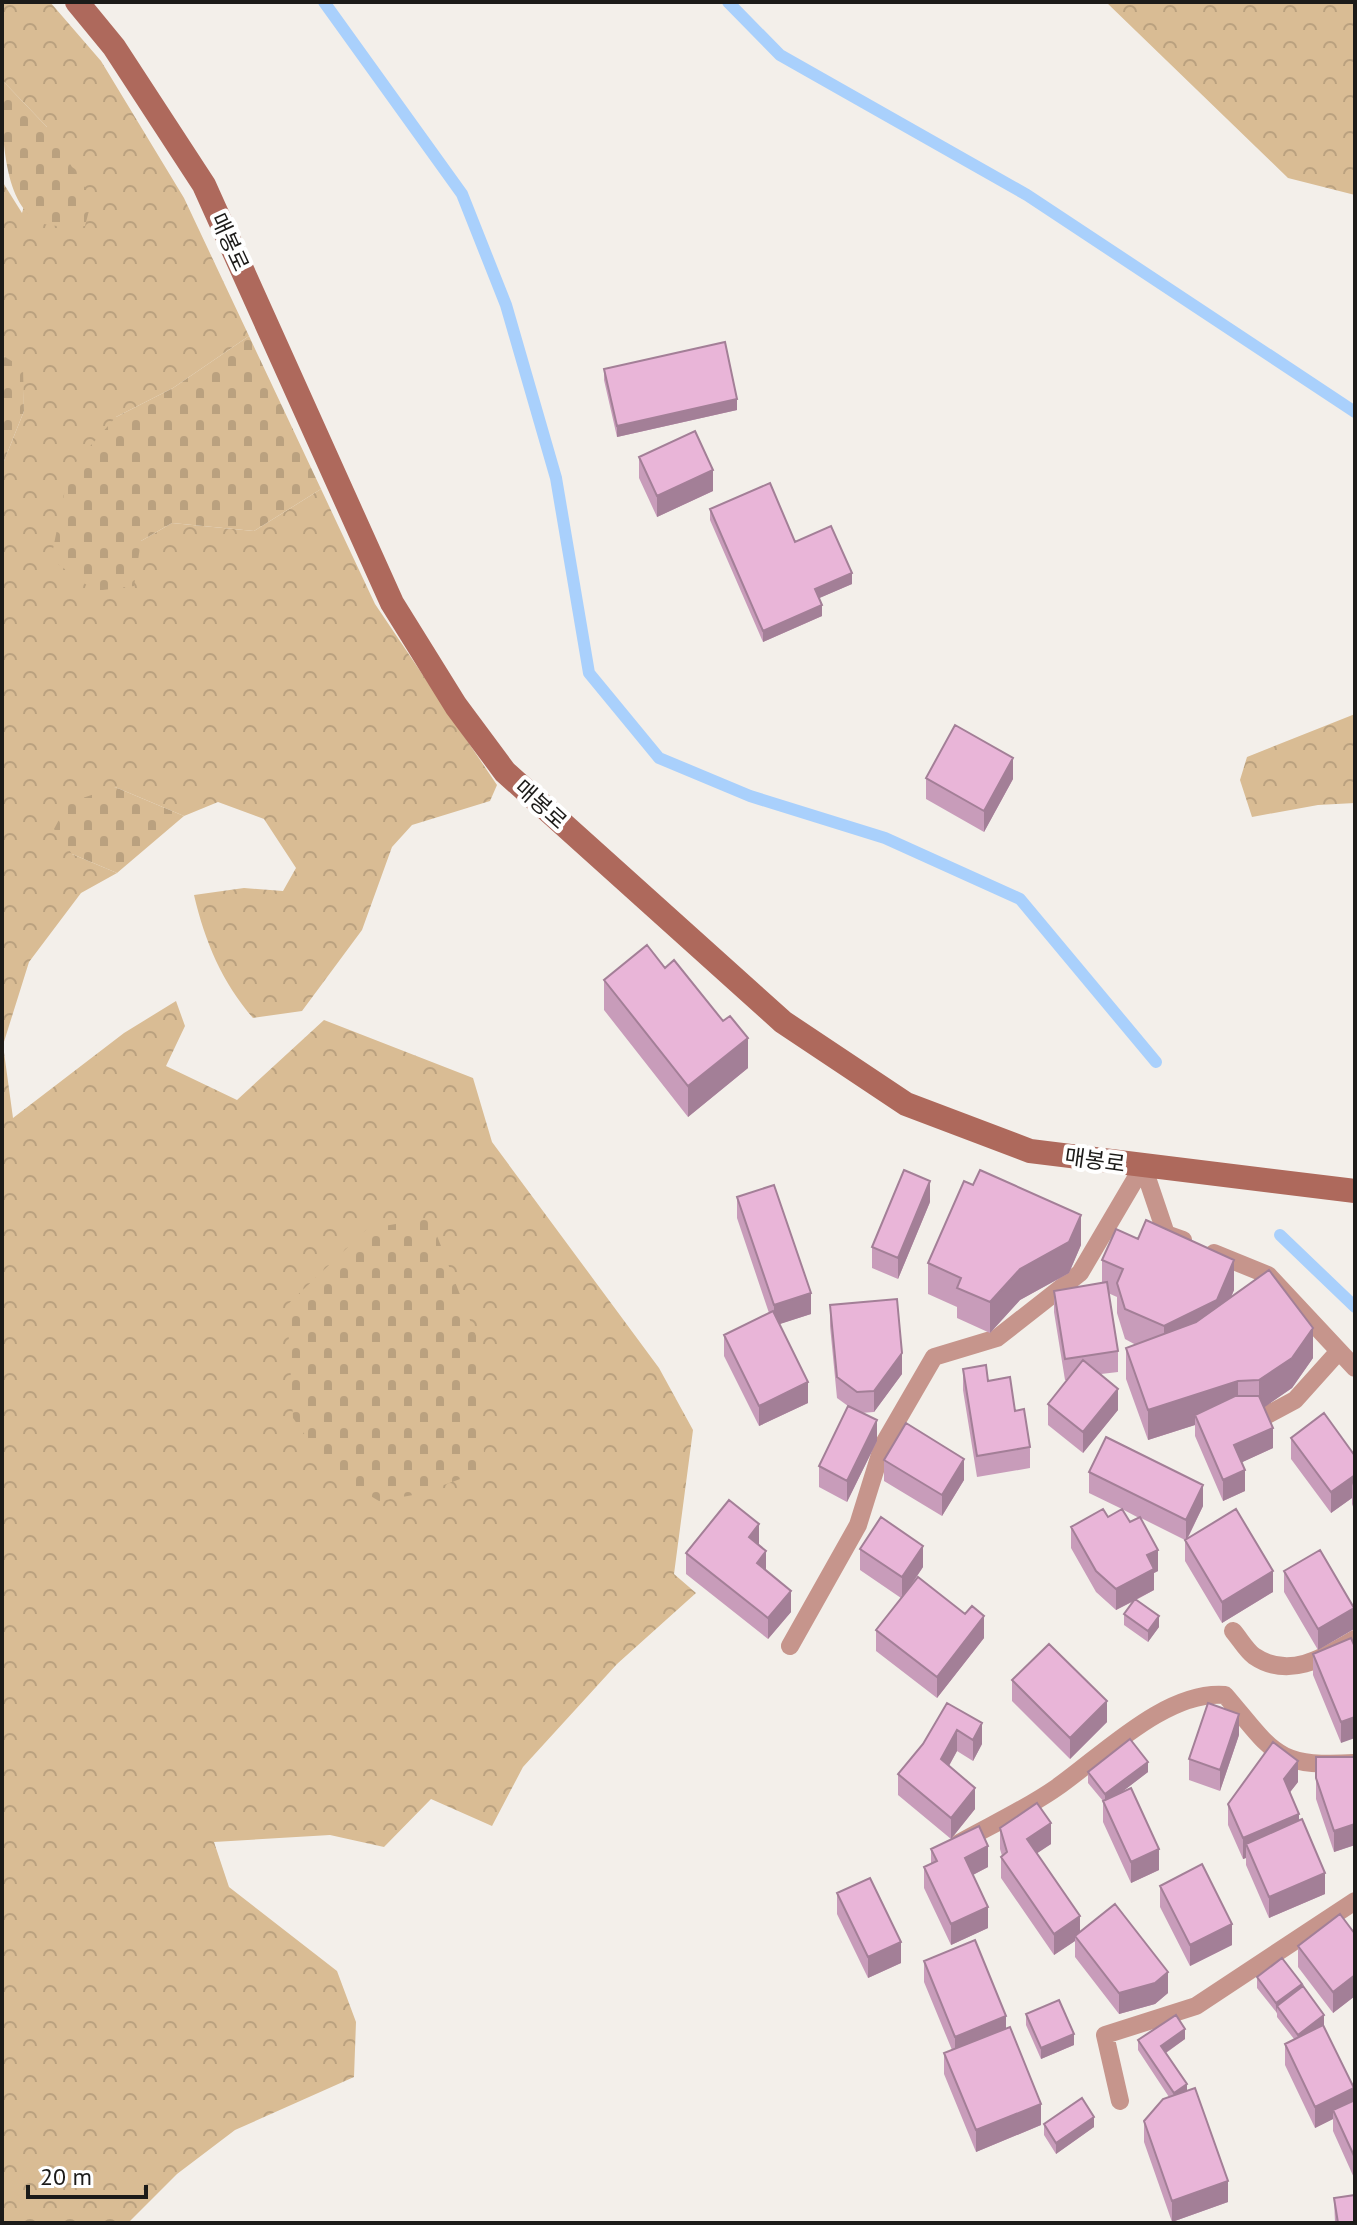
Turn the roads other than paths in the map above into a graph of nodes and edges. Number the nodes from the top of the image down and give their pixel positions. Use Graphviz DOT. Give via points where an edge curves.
graph roads {
  1 [pos="77,2"];
  2 [pos="1143,1166"];
  3 [pos="1355,1191"];
  4 [pos="1339,1351"];
  5 [pos="1355,1368"];
  6 [pos="1267,1415"];
  7 [pos="1233,1631"];
  8 [pos="1355,1639"];
  9 [pos="790,1646"];
  10 [pos="1355,1763"];
  11 [pos="946,1851"];
  12 [pos="1355,1901"];
  13 [pos="1120,2101"];
  1 -- 2 [label="street, 매봉로" via="114,47 204,185 392,603 456,706 505,772 783,1022 906,1104 1030,1151"];
  2 -- 3 [label="street, 매봉로"];
  2 -- 4 [label="lane" via="1166,1234 1268,1275"];
  2 -- 9 [label="lane" via="1080,1273 997,1338 934,1357 883,1445 858,1525"];
  4 -- 5 [label="lane"];
  4 -- 6 [label="lane" via="1295,1400"];
  7 -- 8 [label="lane" via="1255,1656 1291,1668 1319,1661"];
  10 -- 11 [label="lane" via="1315,1765 1277,1756 1225,1695 1206,1693 1161,1711 1053,1790"];
  12 -- 13 [label="lane" via="1196,2006 1105,2035"];
}
